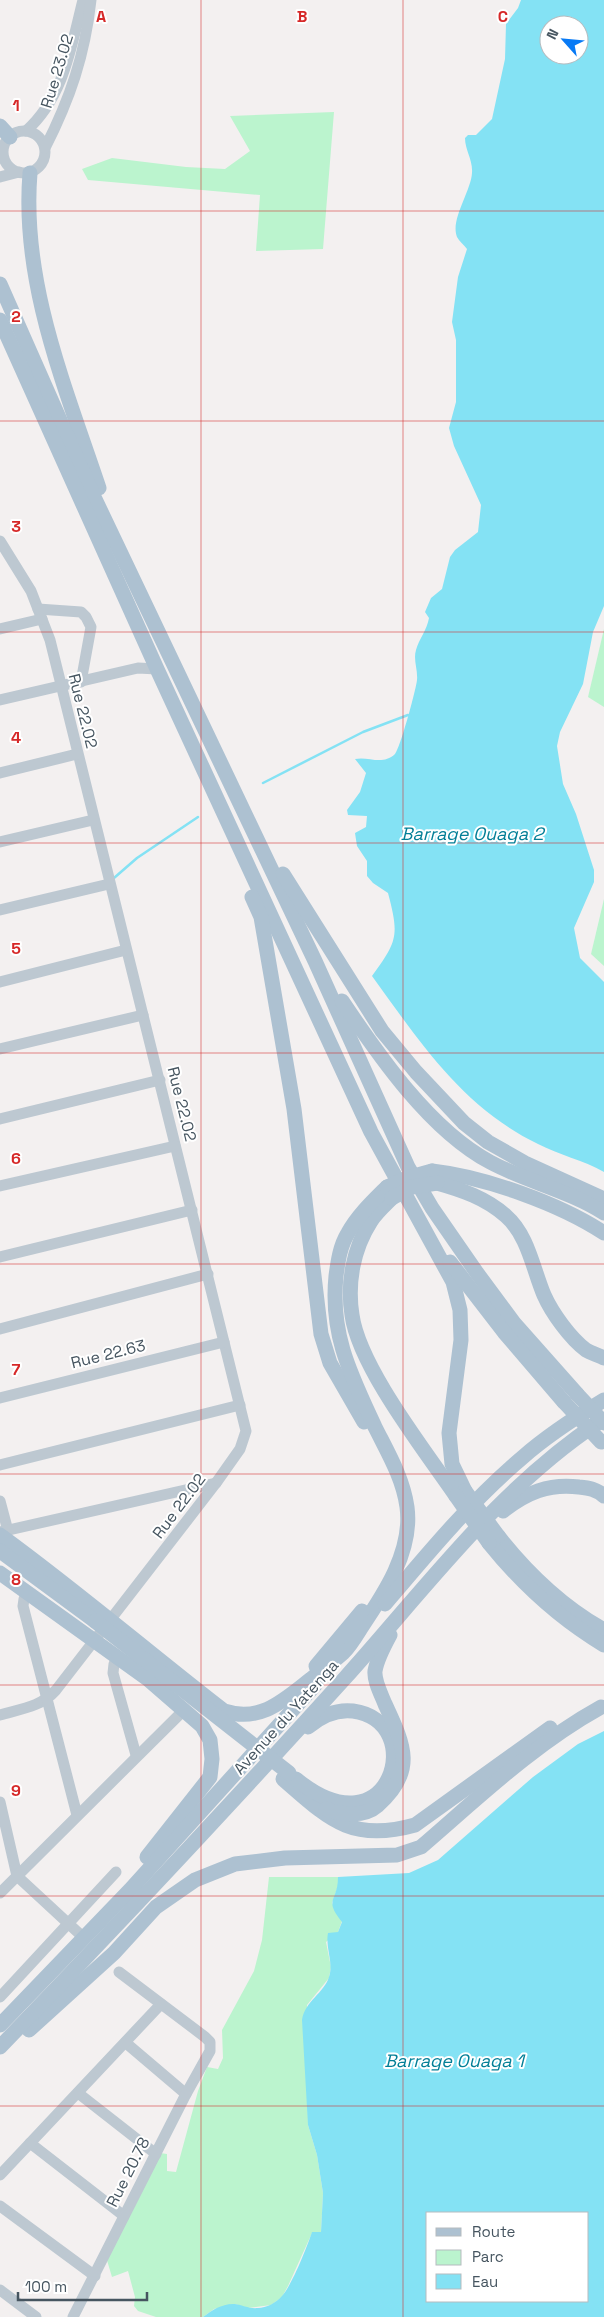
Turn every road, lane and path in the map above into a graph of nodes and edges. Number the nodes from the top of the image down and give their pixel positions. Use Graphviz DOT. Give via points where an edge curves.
graph roads {
  1 [pos="83,0"];
  2 [pos="91,0"];
  3 [pos="26,131"];
  4 [pos="3,141"];
  5 [pos="45,148"];
  6 [pos="25,173"];
  7 [pos="0,177"];
  8 [pos="0,284"];
  9 [pos="0,320"];
  10 [pos="0,541"];
  11 [pos="5,557"];
  12 [pos="124,562"];
  13 [pos="40,614"];
  14 [pos="0,629"];
  15 [pos="156,668"];
  16 [pos="81,682"];
  17 [pos="60,685"];
  18 [pos="0,700"];
  19 [pos="209,740"];
  20 [pos="192,743"];
  21 [pos="77,754"];
  22 [pos="0,773"];
  23 [pos="94,820"];
  24 [pos="0,842"];
  25 [pos="110,884"];
  26 [pos="0,910"];
  27 [pos="126,950"];
  28 [pos="315,961"];
  29 [pos="0,982"];
  30 [pos="143,1015"];
  31 [pos="0,1049"];
  32 [pos="160,1080"];
  33 [pos="0,1119"];
  34 [pos="175,1146"];
  35 [pos="435,1177"];
  36 [pos="0,1186"];
  37 [pos="390,1192"];
  38 [pos="604,1199"];
  39 [pos="192,1210"];
  40 [pos="604,1214"];
  41 [pos="419,1218"];
  42 [pos="604,1233"];
  43 [pos="0,1257"];
  44 [pos="208,1274"];
  45 [pos="0,1329"];
  46 [pos="224,1342"];
  47 [pos="604,1358"];
  48 [pos="0,1398"];
  49 [pos="570,1398"];
  50 [pos="604,1400"];
  51 [pos="240,1405"];
  52 [pos="604,1418"];
  53 [pos="604,1423"];
  54 [pos="602,1444"];
  55 [pos="0,1465"];
  56 [pos="401,1480"];
  57 [pos="216,1484"];
  58 [pos="460,1494"];
  59 [pos="604,1496"];
  60 [pos="0,1501"];
  61 [pos="2,1533"];
  62 [pos="468,1538"];
  63 [pos="493,1539"];
  64 [pos="0,1551"];
  65 [pos="0,1560"];
  66 [pos="397,1567"];
  67 [pos="0,1573"];
  68 [pos="28,1593"];
  69 [pos="398,1619"];
  70 [pos="110,1622"];
  71 [pos="604,1630"];
  72 [pos="94,1640"];
  73 [pos="604,1645"];
  74 [pos="345,1652"];
  75 [pos="118,1658"];
  76 [pos="292,1693"];
  77 [pos="47,1700"];
  78 [pos="602,1707"];
  79 [pos="184,1710"];
  80 [pos="0,1715"];
  81 [pos="280,1750"];
  82 [pos="136,1756"];
  83 [pos="286,1776"];
  84 [pos="307,1800"];
  85 [pos="0,1802"];
  86 [pos="77,1815"];
  87 [pos="116,1872"];
  88 [pos="17,1876"];
  89 [pos="130,1890"];
  90 [pos="0,1893"];
  91 [pos="69,1924"];
  92 [pos="84,1938"];
  93 [pos="119,1972"];
  94 [pos="0,1997"];
  95 [pos="161,2004"];
  96 [pos="0,2025"];
  97 [pos="126,2043"];
  98 [pos="0,2048"];
  99 [pos="0,2053"];
  100 [pos="78,2093"];
  101 [pos="186,2094"];
  102 [pos="30,2143"];
  103 [pos="156,2154"];
  104 [pos="0,2175"];
  105 [pos="0,2206"];
  106 [pos="124,2216"];
  107 [pos="95,2276"];
  108 [pos="0,2290"];
  109 [pos="36,2317"];
  110 [pos="73,2317"];
  1 -- 3 [label="street, Rue 23.02" via="64,72 52,101"];
  2 -- 5 [label="street, Rue 23.02" via="78,73"];
  3 -- 4 [label="street, Rue 23.02"];
  3 -- 5 [label="street" via="36,134"];
  4 -- 6 [label="street, Rue 23.02" via="6,163"];
  5 -- 6 [label="street, Rue 23.02" via="41,165"];
  6 -- 7 [label="street"];
  6 -- 12 [label="main road" via="34,269 47,331"];
  8 -- 12 [label="main road"];
  9 -- 15 [label="main road"];
  10 -- 11 [label="street, Rue 22.02"];
  11 -- 13 [label="street, Rue 22.02" via="21,573"];
  12 -- 19 [label="main road"];
  13 -- 14 [label="street"];
  13 -- 16 [label="street" via="81,612 89,622 91,627"];
  13 -- 17 [label="street, Rue 22.02"];
  15 -- 16 [label="street" via="138,668"];
  15 -- 20 [label="main road"];
  16 -- 17 [label="street"];
  17 -- 18 [label="street"];
  17 -- 21 [label="street, Rue 22.02"];
  19 -- 28 [label="main road"];
  19 -- 38 [label="main road" via="244,794 286,879 382,1031 416,1072 464,1123 488,1142 525,1164"];
  20 -- 41 [label="main road" via="371,1132"];
  20 -- 56 [label="main road" via="211,799 261,917 294,1109 321,1334 330,1363"];
  21 -- 22 [label="street"];
  21 -- 23 [label="street, Rue 22.02"];
  23 -- 24 [label="street"];
  23 -- 25 [label="street, Rue 22.02"];
  25 -- 26 [label="street"];
  25 -- 27 [label="street, Rue 22.02"];
  27 -- 29 [label="street"];
  27 -- 30 [label="street, Rue 22.02"];
  28 -- 40 [label="main road" via="408,1091 452,1135 491,1163"];
  28 -- 49 [label="main road" via="386,1121 432,1208"];
  30 -- 31 [label="street"];
  30 -- 32 [label="street, Rue 22.02"];
  32 -- 33 [label="street"];
  32 -- 34 [label="street, Rue 22.02"];
  34 -- 36 [label="street"];
  34 -- 39 [label="street, Rue 22.02"];
  35 -- 37 [label="main road, bridge"];
  35 -- 42 [label="main road" via="455,1174 506,1190 581,1218"];
  35 -- 47 [label="main road" via="490,1204 508,1217 527,1246 545,1296 565,1327 586,1350"];
  37 -- 56 [label="main road" via="359,1217 348,1233 339,1255 335,1322 342,1353"];
  37 -- 58 [label="main road" via="357,1248 350,1282 352,1317 366,1358 393,1403"];
  39 -- 43 [label="street"];
  39 -- 44 [label="street, Rue 22.02"];
  41 -- 49 [label="main road" via="504,1332"];
  41 -- 58 [label="main road" via="453,1282 460,1310 461,1340 448,1433"];
  44 -- 45 [label="street"];
  44 -- 46 [label="street, Rue 22.02"];
  46 -- 48 [label="street, Rue 22.63"];
  46 -- 51 [label="street, Rue 22.02"];
  49 -- 53 [label="main road, bridge"];
  49 -- 54 [label="main road, bridge"];
  50 -- 74 [label="main road, Avenue du Yatenga" via="553,1433 495,1483 425,1557"];
  51 -- 55 [label="street"];
  51 -- 57 [label="street, Rue 22.02" via="245,1425 244,1440"];
  52 -- 62 [label="main road, Avenue du Yatenga" via="544,1463"];
  56 -- 66 [label="main road" via="407,1509 407,1533"];
  57 -- 61 [label="street"];
  57 -- 70 [label="street, Rue 22.02"];
  58 -- 63 [label="main road, bridge"];
  59 -- 62 [label="main road" via="596,1489 565,1485 542,1488 515,1502"];
  60 -- 61 [label="street"];
  61 -- 70 [label="main road"];
  62 -- 69 [label="main road, Avenue du Yatenga"];
  63 -- 71 [label="main road" via="551,1594"];
  63 -- 73 [label="main road" via="512,1571 541,1601"];
  64 -- 83 [label="main road, bridge" via="95,1621"];
  65 -- 83 [label="main road"];
  66 -- 74 [label="main road" via="380,1601"];
  66 -- 76 [label="main road"];
  67 -- 68 [label="main road"];
  68 -- 72 [label="main road"];
  68 -- 77 [label="street" via="24,1606"];
  69 -- 81 [label="main road, Avenue du Yatenga"];
  69 -- 84 [label="main road" via="375,1671 379,1690 400,1736 405,1759 398,1783 374,1809 349,1815"];
  70 -- 72 [label="street, Rue 22.02"];
  70 -- 76 [label="main road" via="224,1711 253,1716"];
  72 -- 75 [label="main road"];
  72 -- 77 [label="street, Rue 22.02"];
  74 -- 76 [label="main road"];
  74 -- 89 [label="main road, Avenue du Yatenga"];
  75 -- 79 [label="main road"];
  75 -- 82 [label="street" via="113,1673"];
  77 -- 80 [label="street"];
  77 -- 86 [label="street"];
  78 -- 84 [label="main road" via="565,1718 415,1825 394,1831 366,1832 343,1826"];
  78 -- 99 [label="main road" via="543,1744 421,1847 397,1856 285,1858 235,1864 195,1880 156,1907 114,1952"];
  79 -- 82 [label="street"];
  79 -- 89 [label="main road" via="202,1726 210,1740 210,1778 148,1856"];
  81 -- 83 [label="main road" via="315,1721 334,1711 362,1712 379,1721 391,1738 394,1758 390,1776 372,1798 352,1804 334,1803"];
  81 -- 98 [label="main road, Avenue du Yatenga"];
  82 -- 86 [label="street"];
  83 -- 84 [label="main road"];
  85 -- 88 [label="street"];
  86 -- 88 [label="street"];
  87 -- 91 [label="street"];
  88 -- 90 [label="street"];
  88 -- 91 [label="street"];
  89 -- 92 [label="main road, Avenue du Yatenga"];
  91 -- 92 [label="street"];
  91 -- 94 [label="street"];
  92 -- 96 [label="main road, Avenue du Yatenga"];
  93 -- 95 [label="street"];
  95 -- 97 [label="street"];
  95 -- 101 [label="street, Rue 20.78" via="210,2042 210,2051"];
  97 -- 100 [label="street"];
  97 -- 101 [label="street"];
  100 -- 102 [label="street"];
  100 -- 103 [label="street"];
  101 -- 103 [label="street, Rue 20.78"];
  102 -- 104 [label="street"];
  102 -- 106 [label="street"];
  103 -- 106 [label="street, Rue 20.78"];
  105 -- 107 [label="street"];
  106 -- 107 [label="street, Rue 20.78"];
  107 -- 110 [label="street, Rue 20.78"];
  108 -- 109 [label="street"];
}
